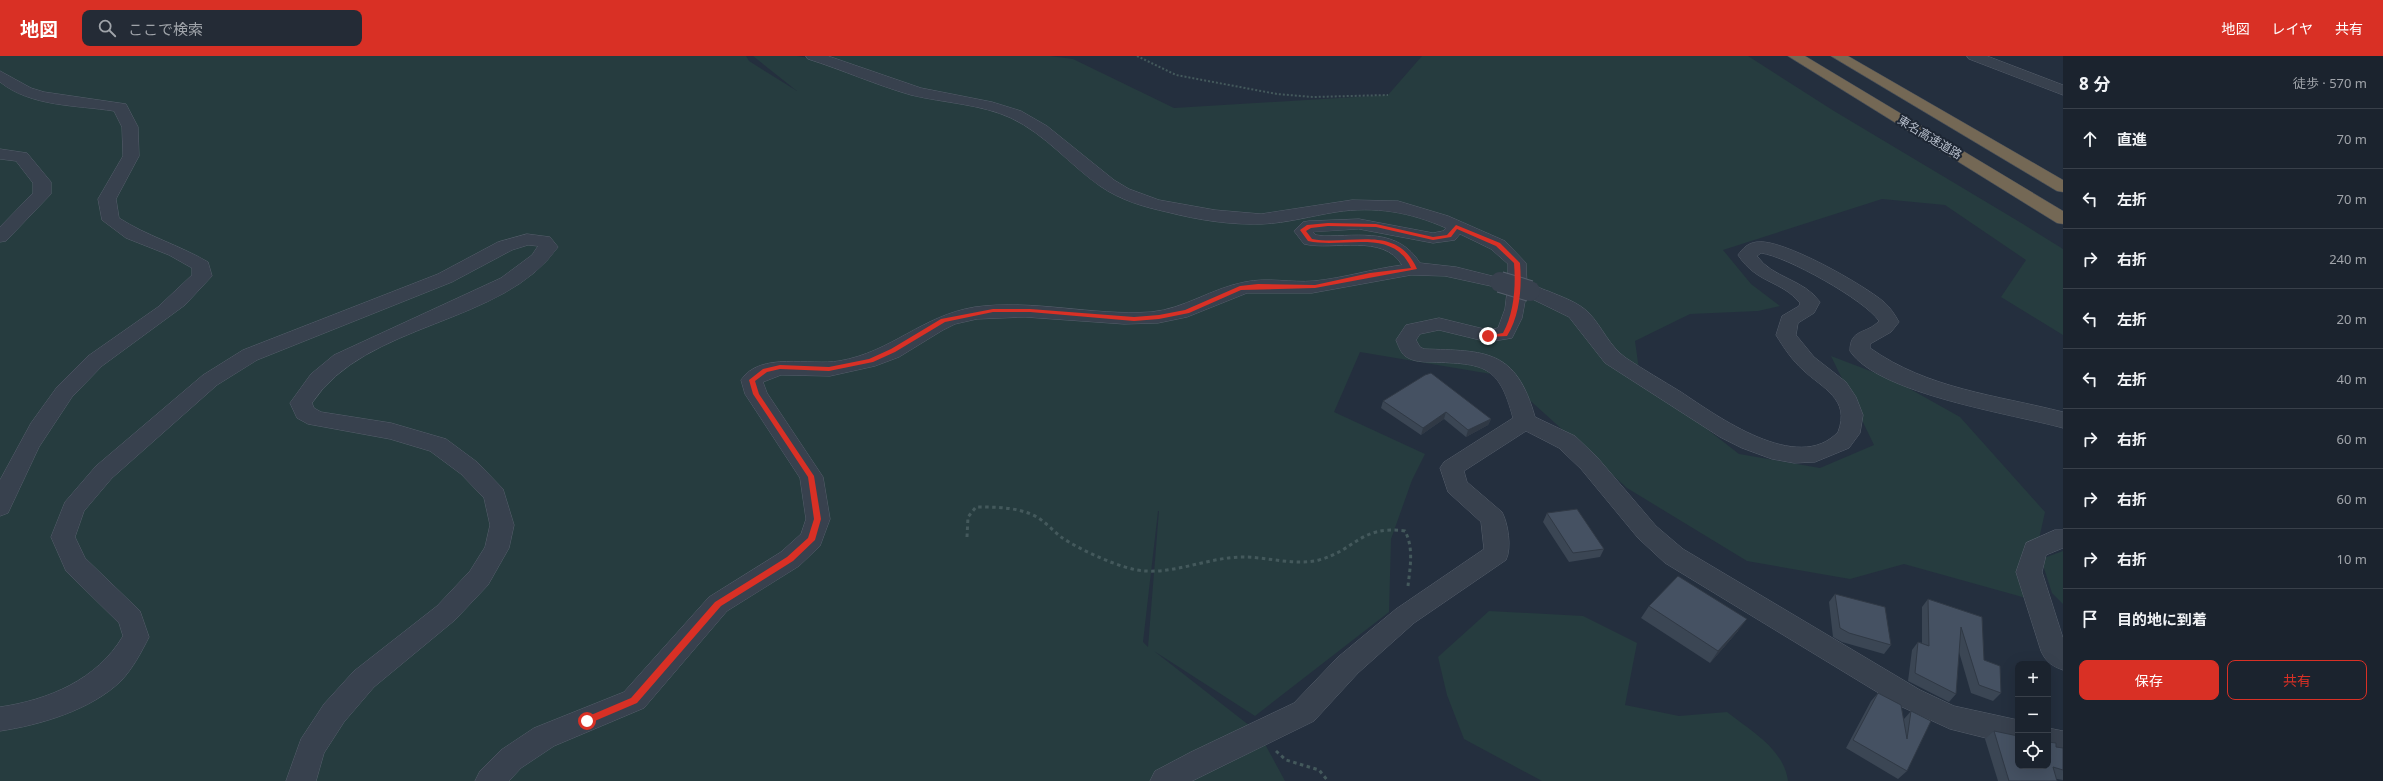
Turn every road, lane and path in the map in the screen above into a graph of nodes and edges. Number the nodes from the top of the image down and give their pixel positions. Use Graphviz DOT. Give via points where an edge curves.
graph roads {
  1 [pos="813,56"];
  2 [pos="1137,56"];
  3 [pos="1795,56"];
  4 [pos="1838,56"];
  5 [pos="1974,56"];
  6 [pos="0,75"];
  7 [pos="2062,88"];
  8 [pos="1388,95"];
  9 [pos="0,154"];
  10 [pos="2063,187"];
  11 [pos="2063,219"];
  12 [pos="1456,226"];
  13 [pos="0,237"];
  14 [pos="1414,269"];
  15 [pos="2063,420"];
  16 [pos="1525,421"];
  17 [pos="0,507"];
  18 [pos="966,537"];
  19 [pos="2063,539"];
  20 [pos="1405,616"];
  21 [pos="2063,659"];
  22 [pos="0,719"];
  23 [pos="2015,732"];
  24 [pos="1259,733"];
  25 [pos="2051,742"];
  26 [pos="2063,744"];
  27 [pos="301,781"];
  28 [pos="490,781"];
  29 [pos="1165,781"];
  30 [pos="1328,781"];
  1 -- 12 [label="street" via="882,82 931,96 974,101 1020,117 1048,136 1092,174 1115,189 1139,199 1187,210 1262,219 1372,203 1429,213"];
  2 -- 8 [label="path" via="1176,75 1278,94 1313,97"];
  3 -- 11 [label="highway, 東名高速道路"];
  4 -- 10 [label="highway, 東名高速道路"];
  5 -- 7 [label="street"];
  6 -- 17 [label="street" via="14,87 52,99 120,107 130,126 131,156 106,199 111,220 132,234 176,251 201,266 202,276 168,309 95,361 71,386 48,414 18,463"];
  9 -- 13 [label="street" via="21,157 42,182 42,194"];
  12 -- 14 [label="street" via="1449,236 1433,238 1359,224 1309,226 1303,230 1310,240 1324,243 1374,241 1392,244 1409,257"];
  12 -- 16 [label="street" via="1498,245 1517,263 1519,281 1512,323 1505,334 1488,336 1439,324 1413,329 1406,340 1412,350 1421,355 1466,357 1492,363 1510,381 1519,399"];
  14 -- 15 [label="street, bridge" via="1448,272 1500,282 1560,303 1581,317 1611,357 1623,366 1752,446 1803,455 1829,450 1846,441 1853,425 1849,404 1838,384 1814,368 1796,351 1786,334 1789,320 1807,309 1810,302 1805,295 1760,271 1750,262 1747,255 1759,247 1791,256 1859,293 1879,308 1889,322 1884,328 1860,340 1860,351 1877,365 1946,392"];
  14 -- 28 [label="street" via="1315,286 1240,288 1187,312 1159,317 1134,319 1030,310 993,311 943,320 893,351 871,361 829,369 780,367 765,370 752,380 756,394 811,476 818,519 811,540 790,559 718,604 634,700 544,737 511,759"];
  16 -- 20 [label="street" via="1452,468 1456,486 1493,518 1497,553"];
  16 -- 23 [label="street" via="1567,442 1589,463 1648,532 1674,556 1910,698 1950,717"];
  18 -- 20 [label="path" via="968,517 976,507 1002,507 1033,515 1064,538 1142,571 1235,557 1297,562 1318,560 1359,537 1389,527 1405,531 1409,537 1410,568"];
  19 -- 21 [label="street" via="2055,539 2036,550 2029,572 2054,651"];
  20 -- 24 [label="street" via="1348,665 1304,712"];
  22 -- 27 [label="street" via="22,717 72,697 105,677 125,657 136,637 131,618 75,564 63,537 73,508 104,472 210,380 250,355 445,278 505,246 527,239 544,241 549,247 543,257 528,269 486,293 341,360 324,372 301,403 305,413 316,419 391,431 438,445 469,468 495,495 502,525 497,548 479,578 446,614 364,679 334,713 311,748"];
  24 -- 29 [label="street"];
  24 -- 30 [label="path" via="1286,760 1319,770"];
  25 -- 26 [label="street"];
}
